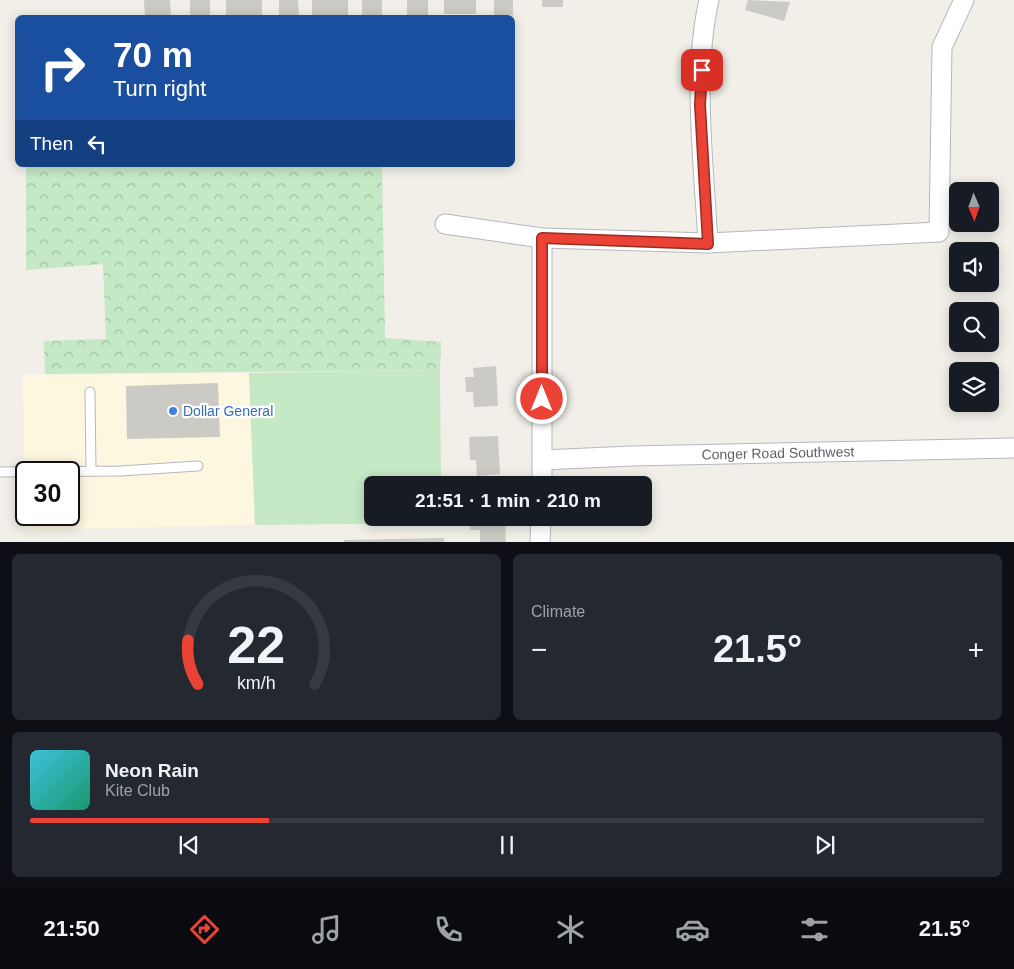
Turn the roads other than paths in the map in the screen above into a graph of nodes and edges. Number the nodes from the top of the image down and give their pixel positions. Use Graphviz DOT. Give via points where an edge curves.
graph roads {
  1 [pos="709,0"];
  2 [pos="964,0"];
  3 [pos="444,224"];
  4 [pos="542,238"];
  5 [pos="708,244"];
  6 [pos="90,392"];
  7 [pos="1014,448"];
  8 [pos="542,460"];
  9 [pos="198,466"];
  10 [pos="91,471"];
  11 [pos="0,472"];
  12 [pos="542,476"];
  13 [pos="541,526"];
  14 [pos="540,542"];
  1 -- 5 [label="street" via="704,19 700,105"];
  2 -- 5 [label="street" via="942,47 939,232"];
  3 -- 4 [label="street"];
  4 -- 5 [label="street"];
  4 -- 8 [label="street"];
  6 -- 10 [label="lane"];
  7 -- 8 [label="street, Conger Road Southwest"];
  8 -- 12 [label="street"];
  9 -- 10 [label="lane"];
  10 -- 11 [label="lane"];
  13 -- 14 [label="street"];
}
